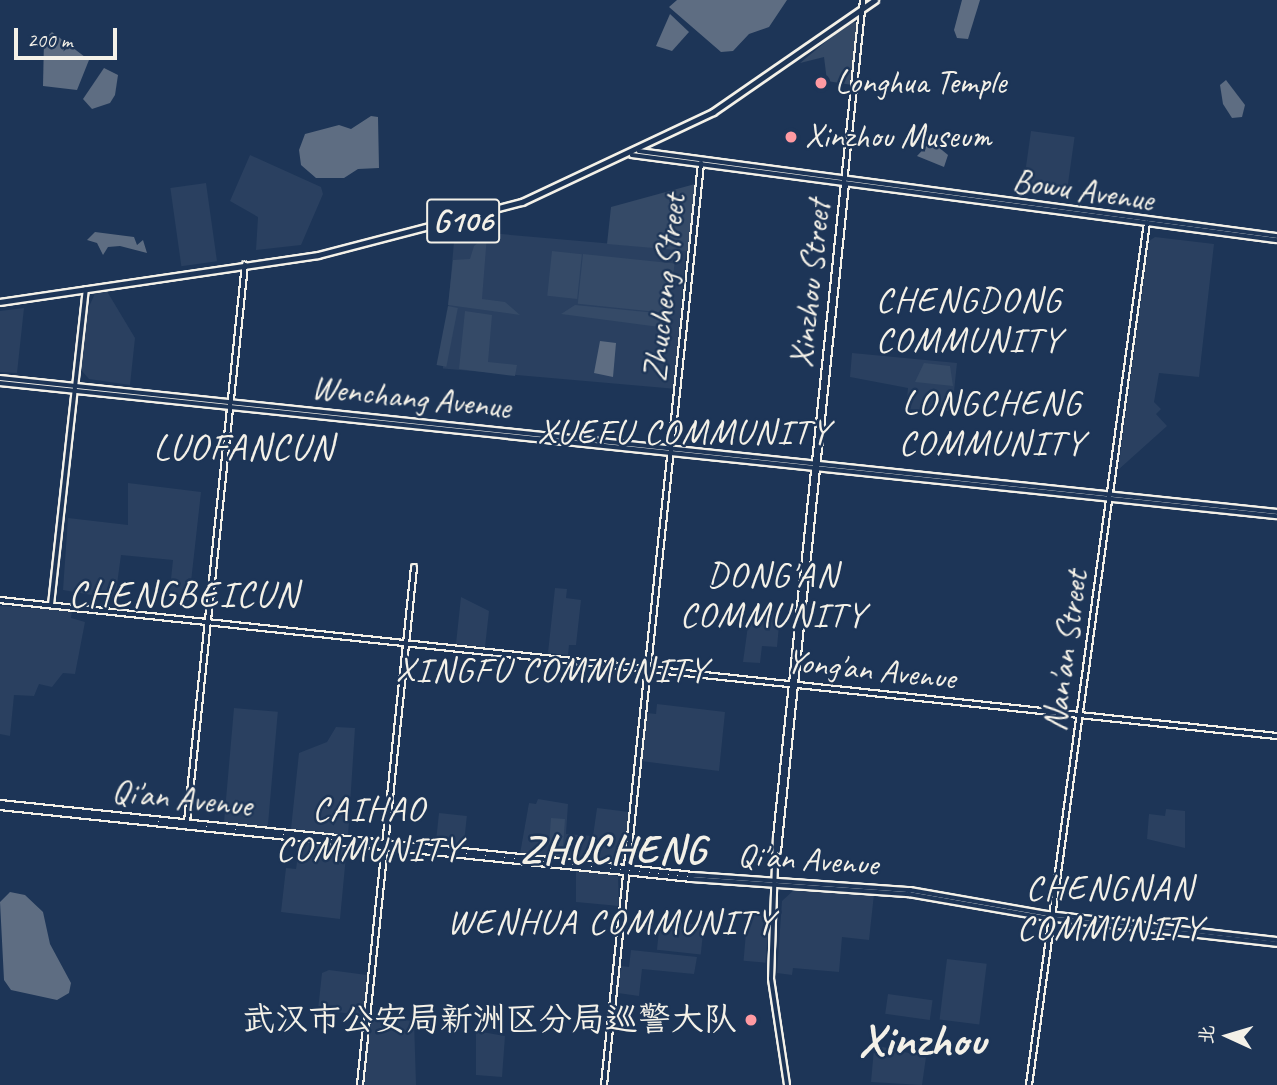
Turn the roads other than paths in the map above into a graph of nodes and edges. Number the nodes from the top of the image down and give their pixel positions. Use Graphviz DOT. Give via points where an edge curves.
graph roads {
  1 [pos="863,0"];
  2 [pos="874,0"];
  3 [pos="862,10"];
  4 [pos="639,151"];
  5 [pos="632,155"];
  6 [pos="701,163"];
  7 [pos="846,181"];
  8 [pos="1147,223"];
  9 [pos="1277,238"];
  10 [pos="245,265"];
  11 [pos="86,289"];
  12 [pos="0,302"];
  13 [pos="0,381"];
  14 [pos="75,388"];
  15 [pos="231,404"];
  16 [pos="671,450"];
  17 [pos="817,466"];
  18 [pos="1110,496"];
  19 [pos="1277,514"];
  20 [pos="414,569"];
  21 [pos="0,600"];
  22 [pos="51,605"];
  23 [pos="208,621"];
  24 [pos="407,643"];
  25 [pos="648,669"];
  26 [pos="794,685"];
  27 [pos="1080,715"];
  28 [pos="1277,736"];
  29 [pos="0,805"];
  30 [pos="187,822"];
  31 [pos="385,845"];
  32 [pos="626,870"];
  33 [pos="775,884"];
  34 [pos="1052,917"];
  35 [pos="1277,942"];
  36 [pos="360,1085"];
  37 [pos="604,1085"];
  38 [pos="788,1085"];
  39 [pos="1029,1085"];
  1 -- 3 [label="main road, Xinzhou Street"];
  2 -- 3 [label="highway, G106"];
  3 -- 4 [label="highway, G106" via="764,81"];
  3 -- 7 [label="main road, Xinzhou Street"];
  4 -- 5 [label="highway, G106"];
  4 -- 7 [label="main road, Bowu Avenue"];
  5 -- 6 [label="main road, Bowu Avenue"];
  5 -- 10 [label="highway, G106" via="555,190 453,224 331,253"];
  6 -- 7 [label="main road, Bowu Avenue"];
  6 -- 16 [label="main road, Zhucheng Street"];
  7 -- 8 [label="main road, Bowu Avenue"];
  7 -- 9 [label="main road, Bowu Avenue"];
  7 -- 17 [label="main road, Xinzhou Street"];
  8 -- 9 [label="main road, Bowu Avenue"];
  8 -- 18 [label="main road, Nan'an Street"];
  10 -- 11 [label="highway, G106"];
  10 -- 15 [label="main road"];
  11 -- 12 [label="highway, G106"];
  11 -- 14 [label="main road"];
  13 -- 14 [label="main road, Wenchang Avenue"];
  14 -- 15 [label="main road, Wenchang Avenue"];
  14 -- 22 [label="main road"];
  15 -- 16 [label="main road, Wenchang Avenue"];
  15 -- 23 [label="main road"];
  16 -- 17 [label="main road, Wenchang Avenue"];
  16 -- 25 [label="main road, Zhucheng Street"];
  17 -- 18 [label="main road, Wenchang Avenue"];
  17 -- 26 [label="main road, Xinzhou Street"];
  18 -- 19 [label="main road, Wenchang Avenue"];
  18 -- 27 [label="main road, Nan'an Street"];
  20 -- 24 [label="main road"];
  21 -- 22 [label="main road, Yong'an Avenue"];
  22 -- 23 [label="main road, Yong'an Avenue"];
  23 -- 24 [label="main road, Yong'an Avenue"];
  23 -- 30 [label="main road"];
  24 -- 25 [label="main road, Yong'an Avenue"];
  24 -- 31 [label="main road"];
  25 -- 26 [label="main road, Yong'an Avenue"];
  25 -- 32 [label="main road, Zhucheng Street"];
  26 -- 27 [label="main road, Yong'an Avenue"];
  26 -- 33 [label="main road, Xinzhou Street"];
  27 -- 28 [label="main road, Yong'an Avenue"];
  27 -- 34 [label="main road, Nan'an Street"];
  29 -- 30 [label="main road, Qi'an Avenue"];
  29 -- 31 [label="main road, Qi'an Avenue"];
  30 -- 31 [label="main road, Qi'an Avenue"];
  31 -- 32 [label="main road, Qi'an Avenue"];
  31 -- 36 [label="main road"];
  32 -- 33 [label="main road, Qi'an Avenue"];
  32 -- 37 [label="main road, Zhucheng Street"];
  33 -- 34 [label="main road, Qi'an Avenue" via="909,894"];
  33 -- 38 [label="main road, Xinzhou Street" via="771,979"];
  34 -- 35 [label="main road, Qi'an Avenue"];
  34 -- 39 [label="main road, Nan'an Street"];
}
